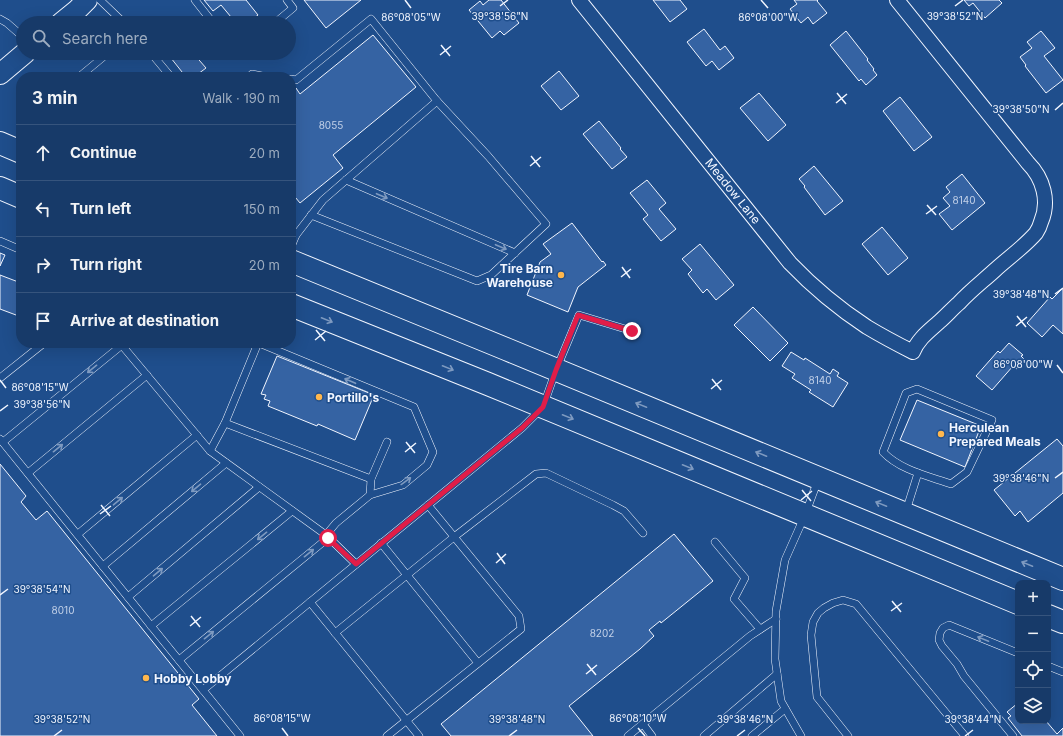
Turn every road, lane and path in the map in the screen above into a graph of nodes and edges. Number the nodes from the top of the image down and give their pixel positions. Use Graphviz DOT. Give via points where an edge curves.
graph roads {
  1 [pos="87,0"];
  2 [pos="100,0"];
  3 [pos="195,0"];
  4 [pos="287,0"];
  5 [pos="579,0"];
  6 [pos="897,0"];
  7 [pos="70,16"];
  8 [pos="117,16"];
  9 [pos="208,16"];
  10 [pos="283,16"];
  11 [pos="0,19"];
  12 [pos="16,30"];
  13 [pos="17,60"];
  14 [pos="100,60"];
  15 [pos="157,60"];
  16 [pos="85,72"];
  17 [pos="167,72"];
  18 [pos="0,74"];
  19 [pos="296,80"];
  20 [pos="437,101"];
  21 [pos="0,143"];
  22 [pos="16,150"];
  23 [pos="346,180"];
  24 [pos="311,215"];
  25 [pos="296,229"];
  26 [pos="0,241"];
  27 [pos="16,248"];
  28 [pos="515,253"];
  29 [pos="296,263"];
  30 [pos="296,307"];
  31 [pos="632,331"];
  32 [pos="38,348"];
  33 [pos="116,348"];
  34 [pos="124,348"];
  35 [pos="256,348"];
  36 [pos="270,348"];
  37 [pos="556,370"];
  38 [pos="147,375"];
  39 [pos="0,378"];
  40 [pos="543,407"];
  41 [pos="225,423"];
  42 [pos="197,435"];
  43 [pos="1,440"];
  44 [pos="387,442"];
  45 [pos="210,451"];
  46 [pos="226,463"];
  47 [pos="28,473"];
  48 [pos="918,473"];
  49 [pos="819,478"];
  50 [pos="371,479"];
  51 [pos="259,487"];
  52 [pos="370,495"];
  53 [pos="428,505"];
  54 [pos="292,511"];
  55 [pos="905,514"];
  56 [pos="805,515"];
  57 [pos="78,534"];
  58 [pos="643,534"];
  59 [pos="327,536"];
  60 [pos="454,537"];
  61 [pos="715,542"];
  62 [pos="381,543"];
  63 [pos="356,564"];
  64 [pos="103,566"];
  65 [pos="407,575"];
  66 [pos="1063,579"];
  67 [pos="128,597"];
  68 [pos="310,602"];
  69 [pos="1015,602"];
  70 [pos="1051,617"];
  71 [pos="776,619"];
  72 [pos="1063,622"];
  73 [pos="151,626"];
  74 [pos="760,629"];
  75 [pos="335,633"];
  76 [pos="1015,653"];
  77 [pos="179,660"];
  78 [pos="478,663"];
  79 [pos="1051,667"];
  80 [pos="1063,671"];
  81 [pos="777,674"];
  82 [pos="203,690"];
  83 [pos="785,709"];
  84 [pos="406,721"];
  85 [pos="642,724"];
  86 [pos="240,736"];
  87 [pos="387,736"];
  88 [pos="419,736"];
  89 [pos="628,736"];
  90 [pos="652,736"];
  91 [pos="704,736"];
  92 [pos="752,736"];
  93 [pos="802,736"];
  94 [pos="848,736"];
  95 [pos="964,736"];
  96 [pos="1014,736"];
  1 -- 7 [label="main road"];
  2 -- 8 [label="lane"];
  3 -- 9 [label="lane"];
  4 -- 10 [label="lane" via="293,8"];
  5 -- 6 [label="street, Meadow Lane" via="790,263 844,311 887,339 913,352 929,331 1037,231 1045,210 1045,196 1041,181 1033,168"];
  11 -- 12 [label="lane"];
  13 -- 18 [label="main road"];
  14 -- 16 [label="lane"];
  15 -- 17 [label="lane"];
  19 -- 20 [label="lane" via="371,19"];
  20 -- 23 [label="lane"];
  20 -- 28 [label="lane" via="546,224"];
  21 -- 22 [label="main road"];
  23 -- 24 [label="lane" via="323,200"];
  23 -- 28 [label="lane, one-way"];
  24 -- 25 [label="lane"];
  24 -- 28 [label="lane" via="477,281 491,275"];
  26 -- 27 [label="lane"];
  29 -- 37 [label="main road"];
  30 -- 40 [label="main road, one-way"];
  31 -- 37 [label="lane" via="578,315"];
  32 -- 39 [label="lane"];
  33 -- 43 [label="lane, one-way"];
  34 -- 38 [label="lane"];
  35 -- 41 [label="lane"];
  52 -- 36 [label="lane, one-way" via="403,485 426,465 433,452 414,408"];
  37 -- 40 [label="lane"];
  49 -- 37 [label="main road, one-way"];
  38 -- 42 [label="lane"];
  47 -- 38 [label="lane, one-way"];
  40 -- 53 [label="lane" via="522,428"];
  40 -- 56 [label="main road, one-way"];
  41 -- 45 [label="lane"];
  41 -- 50 [label="lane"];
  42 -- 45 [label="lane"];
  57 -- 42 [label="lane, one-way"];
  43 -- 47 [label="lane"];
  44 -- 50 [label="lane"];
  45 -- 46 [label="lane"];
  46 -- 51 [label="lane"];
  46 -- 64 [label="lane, one-way"];
  47 -- 57 [label="lane"];
  48 -- 48 [label="lane" via="951,484 968,472 992,420 916,389 906,393 883,452 891,460"];
  48 -- 55 [label="lane"];
  55 -- 49 [label="main road, one-way"];
  49 -- 56 [label="lane"];
  50 -- 52 [label="lane"];
  51 -- 54 [label="lane"];
  67 -- 51 [label="lane, one-way"];
  52 -- 59 [label="lane" via="336,523"];
  53 -- 60 [label="lane"];
  53 -- 62 [label="lane"];
  54 -- 59 [label="lane"];
  54 -- 73 [label="lane, one-way"];
  66 -- 55 [label="main road, one-way"];
  56 -- 69 [label="main road"];
  56 -- 71 [label="lane" via="785,560"];
  57 -- 64 [label="lane"];
  58 -- 60 [label="lane" via="624,511 546,473 536,474"];
  59 -- 63 [label="lane"];
  77 -- 59 [label="lane, one-way"];
  60 -- 65 [label="lane"];
  60 -- 78 [label="lane" via="519,616 521,629"];
  61 -- 74 [label="lane" via="745,578 734,599"];
  62 -- 63 [label="lane"];
  62 -- 65 [label="lane"];
  63 -- 68 [label="lane"];
  64 -- 67 [label="lane"];
  65 -- 75 [label="lane"];
  65 -- 78 [label="lane"];
  67 -- 73 [label="lane"];
  68 -- 75 [label="lane"];
  68 -- 82 [label="lane"];
  70 -- 72 [label="main road"];
  71 -- 74 [label="lane"];
  71 -- 81 [label="lane"];
  73 -- 77 [label="lane"];
  74 -- 85 [label="lane"];
  75 -- 84 [label="lane"];
  76 -- 96 [label="lane, one-way" via="949,625 940,633 939,640 942,646"];
  77 -- 82 [label="lane"];
  78 -- 84 [label="lane"];
  79 -- 80 [label="lane"];
  81 -- 83 [label="lane" via="781,701"];
  81 -- 91 [label="lane"];
  82 -- 86 [label="lane"];
  83 -- 92 [label="lane"];
  83 -- 93 [label="lane"];
  84 -- 87 [label="lane"];
  84 -- 88 [label="lane"];
  85 -- 89 [label="lane"];
  85 -- 90 [label="lane"];
  94 -- 95 [label="lane" via="818,696 811,635 813,622 818,613 843,600 856,604"];
}
